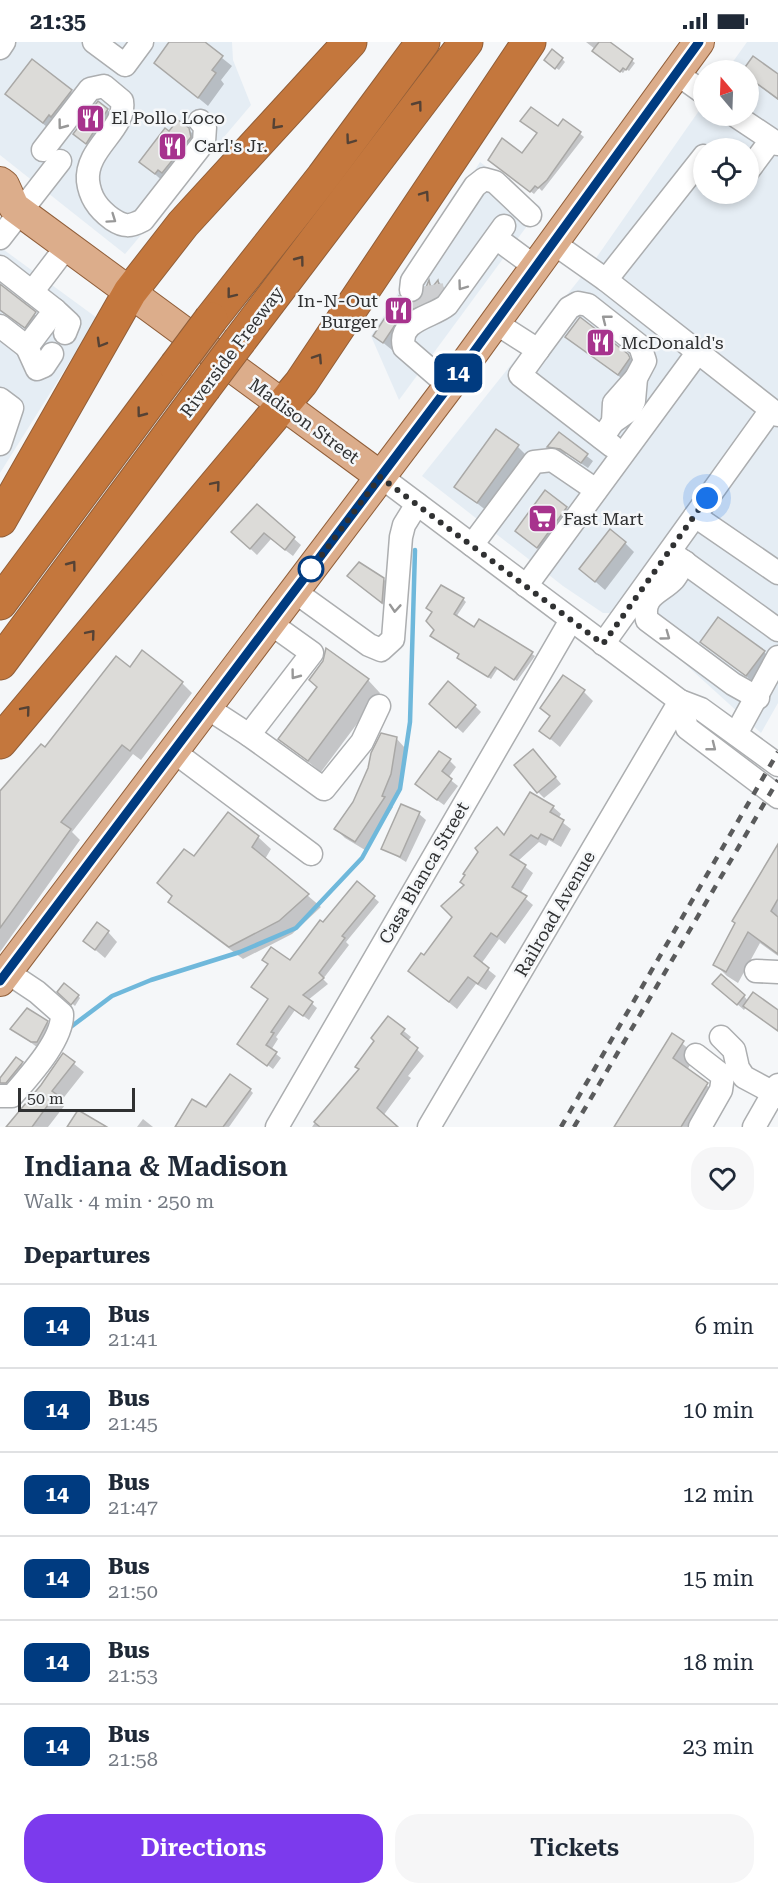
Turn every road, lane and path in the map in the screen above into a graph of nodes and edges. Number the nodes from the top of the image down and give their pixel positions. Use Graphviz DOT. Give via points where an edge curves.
graph roads {
  1 [pos="4,42"];
  2 [pos="94,42"];
  3 [pos="142,42"];
  4 [pos="350,42"];
  5 [pos="423,42"];
  6 [pos="466,42"];
  7 [pos="529,42"];
  8 [pos="699,42"];
  9 [pos="0,48"];
  10 [pos="676,74"];
  11 [pos="693,86"];
  12 [pos="200,121"];
  13 [pos="751,126"];
  14 [pos="775,142"];
  15 [pos="759,159"];
  16 [pos="693,170"];
  17 [pos="8,202"];
  18 [pos="0,238"];
  19 [pos="555,238"];
  20 [pos="67,246"];
  21 [pos="534,266"];
  22 [pos="0,267"];
  23 [pos="606,280"];
  24 [pos="32,292"];
  25 [pos="130,292"];
  26 [pos="426,303"];
  27 [pos="55,310"];
  28 [pos="494,322"];
  29 [pos="0,326"];
  30 [pos="65,333"];
  31 [pos="27,347"];
  32 [pos="538,350"];
  33 [pos="698,352"];
  34 [pos="52,354"];
  35 [pos="449,386"];
  36 [pos="0,399"];
  37 [pos="284,405"];
  38 [pos="774,413"];
  39 [pos="607,430"];
  40 [pos="0,444"];
  41 [pos="623,454"];
  42 [pos="380,477"];
  43 [pos="596,490"];
  44 [pos="417,504"];
  45 [pos="695,516"];
  46 [pos="0,520"];
  47 [pos="472,545"];
  48 [pos="677,556"];
  49 [pos="778,573"];
  50 [pos="526,586"];
  51 [pos="294,591"];
  52 [pos="0,603"];
  53 [pos="571,620"];
  54 [pos="270,623"];
  55 [pos="778,630"];
  56 [pos="603,644"];
  57 [pos="778,657"];
  58 [pos="0,663"];
  59 [pos="758,698"];
  60 [pos="680,702"];
  61 [pos="379,706"];
  62 [pos="206,707"];
  63 [pos="736,734"];
  64 [pos="249,735"];
  65 [pos="0,742"];
  66 [pos="173,751"];
  67 [pos="778,765"];
  68 [pos="778,797"];
  69 [pos="311,854"];
  70 [pos="4,977"];
  71 [pos="722,1037"];
  72 [pos="696,1055"];
  73 [pos="723,1076"];
  74 [pos="0,1096"];
  75 [pos="775,1097"];
  76 [pos="277,1127"];
  77 [pos="429,1127"];
  78 [pos="700,1127"];
  79 [pos="754,1127"];
  1 -- 9 [label="street"];
  2 -- 3 [label="street" via="125,65"];
  4 -- 25 [label="highway, one-way" via="183,224"];
  5 -- 52 [label="highway, Riverside Freeway, one-way, bridge"];
  58 -- 6 [label="highway, Riverside Freeway, one-way, bridge"];
  37 -- 7 [label="highway, one-way"];
  8 -- 10 [label="main road"];
  10 -- 11 [label="street"];
  10 -- 19 [label="main road"];
  12 -- 17 [label="street" via="206,127 204,142 143,220 120,225 102,211 89,192 87,170 121,115 122,101 104,86 90,88 52,155"];
  13 -- 14 [label="street"];
  14 -- 15 [label="street"];
  16 -- 23 [label="street"];
  17 -- 18 [label="street"];
  17 -- 20 [label="main road, Madison Street"];
  19 -- 21 [label="main road"];
  19 -- 23 [label="street"];
  19 -- 26 [label="street" via="530,214 506,199 491,194 483,198 431,275"];
  20 -- 24 [label="street"];
  20 -- 25 [label="main road, Madison Street"];
  21 -- 26 [label="street, one-way" via="500,232 447,305"];
  21 -- 28 [label="main road"];
  22 -- 24 [label="street"];
  23 -- 33 [label="street"];
  24 -- 27 [label="street"];
  25 -- 37 [label="main road, Madison Street"];
  25 -- 46 [label="highway, one-way"];
  26 -- 35 [label="street" via="404,335 404,347"];
  27 -- 30 [label="street" via="69,323"];
  27 -- 31 [label="street"];
  28 -- 32 [label="street"];
  28 -- 35 [label="main road"];
  29 -- 31 [label="street"];
  31 -- 34 [label="street" via="37,369"];
  32 -- 39 [label="street" via="520,375"];
  39 -- 32 [label="street, one-way" via="634,401 636,378 645,361 640,346 578,303 569,308"];
  33 -- 38 [label="street"];
  33 -- 41 [label="street"];
  35 -- 42 [label="main road"];
  36 -- 40 [label="street" via="12,408"];
  37 -- 42 [label="main road, Madison Street"];
  65 -- 37 [label="highway, one-way"];
  38 -- 45 [label="street"];
  39 -- 41 [label="street"];
  41 -- 43 [label="street"];
  42 -- 44 [label="street, Madison Street"];
  42 -- 51 [label="main road"];
  43 -- 47 [label="street" via="552,460 534,462"];
  43 -- 50 [label="street"];
  44 -- 47 [label="street, Madison Street"];
  44 -- 51 [label="street, one-way" via="404,525 393,639 387,647 381,650 369,645"];
  45 -- 48 [label="street"];
  45 -- 49 [label="street"];
  47 -- 50 [label="street, Madison Street"];
  48 -- 55 [label="street"];
  48 -- 56 [label="street"];
  48 -- 59 [label="street, one-way" via="674,579 649,598 647,620"];
  50 -- 53 [label="street, Madison Street"];
  51 -- 54 [label="main road"];
  53 -- 56 [label="street, Madison Street"];
  53 -- 76 [label="street, Casa Blanca Street"];
  54 -- 62 [label="main road"];
  54 -- 64 [label="street, one-way" via="312,653"];
  56 -- 60 [label="street, Madison Street"];
  57 -- 59 [label="street"];
  59 -- 63 [label="street"];
  60 -- 63 [label="street, Madison Street" via="701,710"];
  60 -- 68 [label="street, one-way" via="687,728"];
  60 -- 77 [label="street, Railroad Avenue"];
  61 -- 64 [label="street" via="362,742 324,789"];
  62 -- 64 [label="street"];
  62 -- 66 [label="main road"];
  63 -- 67 [label="street, Madison Street"];
  66 -- 69 [label="street"];
  66 -- 70 [label="main road"];
  70 -- 74 [label="street" via="37,992 62,1014 63,1025 38,1065 12,1096"];
  71 -- 75 [label="street" via="734,1050 744,1077"];
  72 -- 73 [label="street"];
  73 -- 75 [label="street"];
  73 -- 78 [label="street" via="721,1090"];
  75 -- 79 [label="street"];
}
